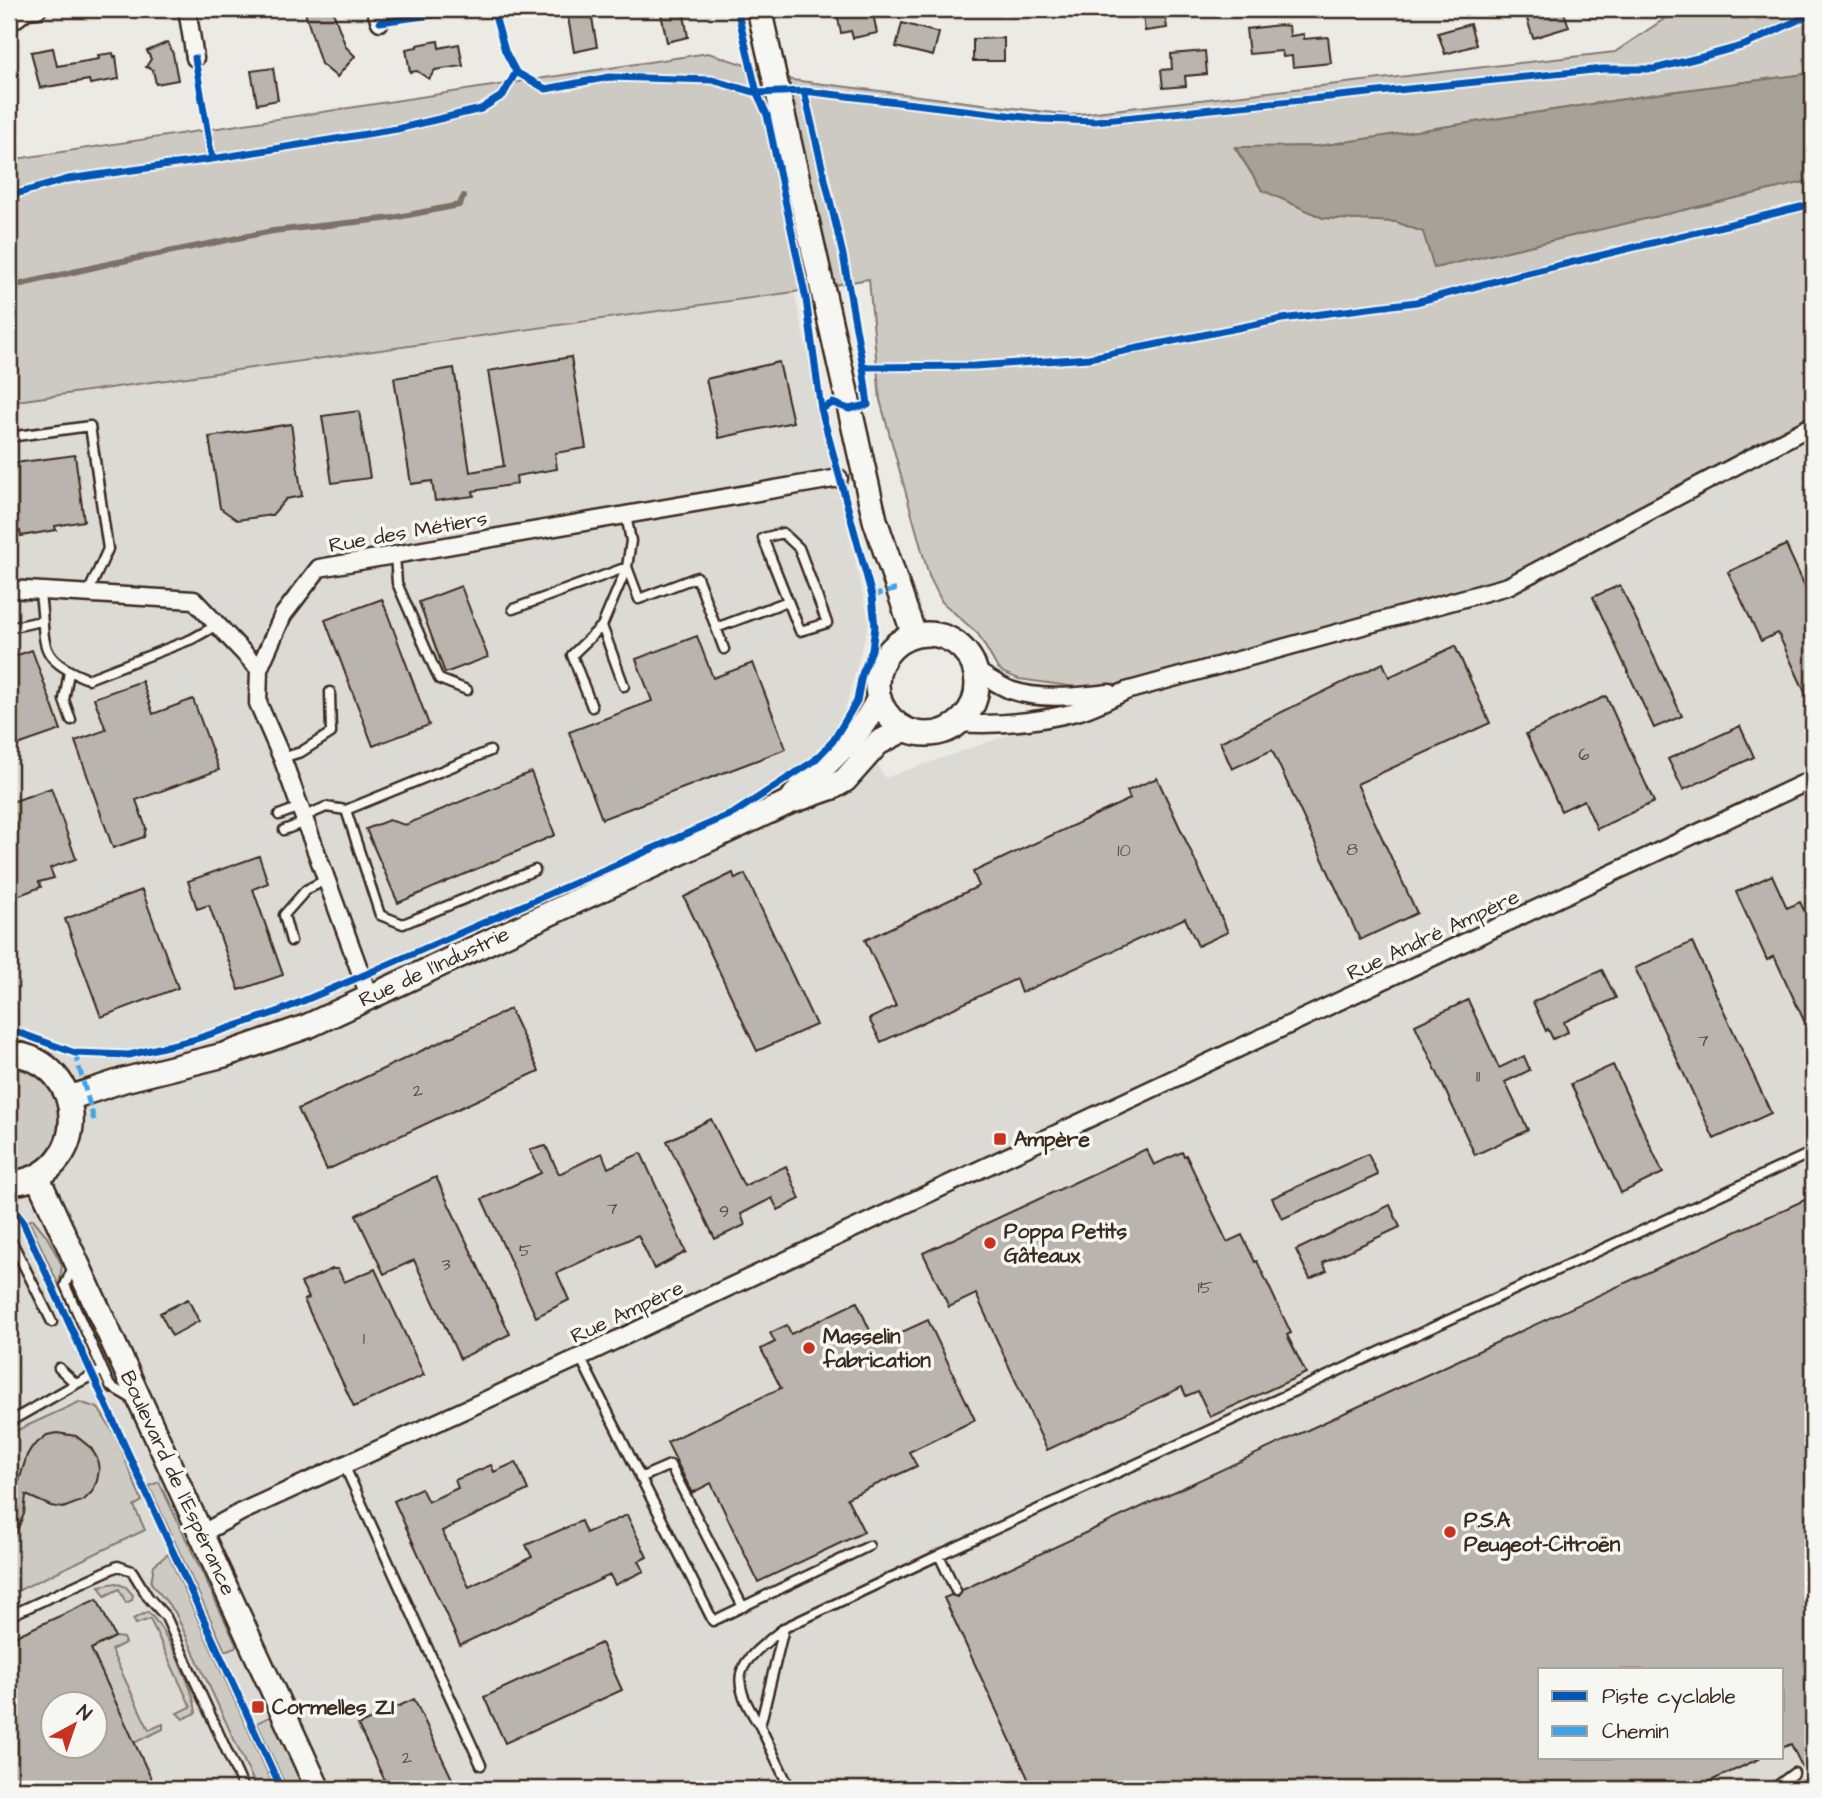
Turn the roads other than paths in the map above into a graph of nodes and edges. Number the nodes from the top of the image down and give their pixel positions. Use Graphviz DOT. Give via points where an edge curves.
graph roads {
  1 [pos="38,9"];
  2 [pos="187,9"];
  3 [pos="759,9"];
  4 [pos="9,24"];
  5 [pos="195,58"];
  6 [pos="1813,425"];
  7 [pos="9,438"];
  8 [pos="839,478"];
  9 [pos="626,515"];
  10 [pos="395,555"];
  11 [pos="627,567"];
  12 [pos="9,589"];
  13 [pos="39,590"];
  14 [pos="88,593"];
  15 [pos="788,601"];
  16 [pos="513,609"];
  17 [pos="41,621"];
  18 [pos="217,625"];
  19 [pos="601,626"];
  20 [pos="9,628"];
  21 [pos="716,628"];
  22 [pos="914,635"];
  23 [pos="724,649"];
  24 [pos="259,669"];
  25 [pos="976,671"];
  26 [pos="69,672"];
  27 [pos="624,686"];
  28 [pos="467,690"];
  29 [pos="1126,691"];
  30 [pos="330,692"];
  31 [pos="879,698"];
  32 [pos="592,708"];
  33 [pos="71,720"];
  34 [pos="959,723"];
  35 [pos="905,729"];
  36 [pos="490,751"];
  37 [pos="282,758"];
  38 [pos="1813,779"];
  39 [pos="787,803"];
  40 [pos="346,810"];
  41 [pos="279,815"];
  42 [pos="303,815"];
  43 [pos="284,830"];
  44 [pos="535,870"];
  45 [pos="327,879"];
  46 [pos="291,941"];
  47 [pos="369,996"];
  48 [pos="10,1052"];
  49 [pos="69,1098"];
  50 [pos="1070,1128"];
  51 [pos="1813,1152"];
  52 [pos="37,1176"];
  53 [pos="9,1183"];
  54 [pos="9,1242"];
  55 [pos="76,1261"];
  56 [pos="51,1322"];
  57 [pos="580,1357"];
  58 [pos="59,1368"];
  59 [pos="103,1370"];
  60 [pos="76,1384"];
  61 [pos="142,1404"];
  62 [pos="9,1422"];
  63 [pos="344,1465"];
  64 [pos="640,1478"];
  65 [pos="201,1534"];
  66 [pos="869,1546"];
  67 [pos="939,1555"];
  68 [pos="956,1591"];
  69 [pos="743,1607"];
  70 [pos="9,1616"];
  71 [pos="784,1628"];
  72 [pos="760,1726"];
  73 [pos="481,1765"];
  74 [pos="1794,1773"];
  75 [pos="244,1789"];
  76 [pos="318,1789"];
  77 [pos="790,1789"];
  78 [pos="1773,1789"];
  1 -- 4 [label="street" via="27,10"];
  2 -- 5 [label="street"];
  3 -- 22 [label="street" via="875,520"];
  6 -- 29 [label="street" via="1508,586"];
  7 -- 14 [label="lane" via="90,426 108,549"];
  8 -- 9 [label="street, Rue des Métiers"];
  9 -- 10 [label="street, Rue des Métiers"];
  9 -- 11 [label="lane" via="631,541"];
  10 -- 24 [label="street, Rue des Métiers" via="319,568 283,615"];
  10 -- 28 [label="lane" via="397,583 439,679"];
  11 -- 16 [label="lane"];
  11 -- 19 [label="lane"];
  11 -- 21 [label="lane" via="639,598 698,577"];
  12 -- 13 [label="street"];
  13 -- 14 [label="street"];
  13 -- 17 [label="lane"];
  14 -- 18 [label="street" via="194,600"];
  15 -- 15 [label="lane" via="763,538 783,533 799,548 827,623 800,631"];
  15 -- 21 [label="lane"];
  17 -- 20 [label="lane"];
  17 -- 26 [label="lane" via="47,653"];
  18 -- 24 [label="street"];
  18 -- 26 [label="lane" via="88,679"];
  19 -- 27 [label="lane"];
  19 -- 32 [label="lane" via="572,655"];
  21 -- 23 [label="lane"];
  22 -- 25 [label="street" via="936,634 956,643"];
  22 -- 31 [label="street" via="893,646 882,661"];
  24 -- 37 [label="street, Rue des Métiers" via="258,703"];
  25 -- 29 [label="street" via="1026,694 1059,697"];
  25 -- 34 [label="street" via="974,703"];
  26 -- 33 [label="lane" via="64,700"];
  29 -- 34 [label="street" via="1082,710 1040,719"];
  30 -- 37 [label="lane" via="331,733"];
  31 -- 35 [label="street" via="893,721"];
  31 -- 39 [label="street, Rue de l'Industrie" via="851,740"];
  34 -- 35 [label="street" via="929,734"];
  35 -- 39 [label="street, Rue de l'Industrie" via="878,743 845,780"];
  36 -- 40 [label="lane"];
  37 -- 42 [label="street, Rue des Métiers"];
  38 -- 50 [label="street, Rue André Ampère"];
  39 -- 47 [label="street, Rue de l'Industrie"];
  40 -- 42 [label="lane" via="326,807"];
  40 -- 44 [label="lane" via="380,915 403,924"];
  41 -- 42 [label="lane"];
  42 -- 43 [label="lane"];
  42 -- 45 [label="street, Rue des Métiers"];
  45 -- 46 [label="lane" via="306,890 284,915"];
  45 -- 47 [label="street, Rue des Métiers"];
  47 -- 49 [label="street, Rue de l'Industrie" via="266,1041"];
  48 -- 49 [label="street" via="47,1066"];
  49 -- 52 [label="street" via="72,1120 67,1143 55,1162"];
  50 -- 57 [label="street, Rue Ampère"];
  51 -- 67 [label="lane"];
  52 -- 53 [label="street"];
  52 -- 55 [label="street, Boulevard de l'Espérance"];
  54 -- 56 [label="lane"];
  55 -- 59 [label="lane" via="65,1285"];
  55 -- 61 [label="street, Boulevard de l'Espérance"];
  57 -- 63 [label="street, Rue Ampère"];
  57 -- 64 [label="lane"];
  58 -- 60 [label="lane"];
  59 -- 60 [label="lane"];
  59 -- 61 [label="lane" via="110,1386"];
  60 -- 62 [label="lane"];
  61 -- 65 [label="street, Boulevard de l'Espérance"];
  63 -- 65 [label="street, Rue Ampère"];
  63 -- 73 [label="lane"];
  64 -- 69 [label="lane" via="670,1465"];
  64 -- 69 [label="lane" via="713,1621"];
  65 -- 76 [label="street, Boulevard de l'Espérance"];
  66 -- 69 [label="lane"];
  67 -- 68 [label="lane"];
  67 -- 71 [label="lane"];
  70 -- 75 [label="lane" via="118,1566 132,1571 166,1617"];
  71 -- 72 [label="lane"];
  71 -- 72 [label="lane" via="750,1655 739,1677 744,1702"];
  72 -- 77 [label="lane"];
  74 -- 78 [label="lane"];
}
